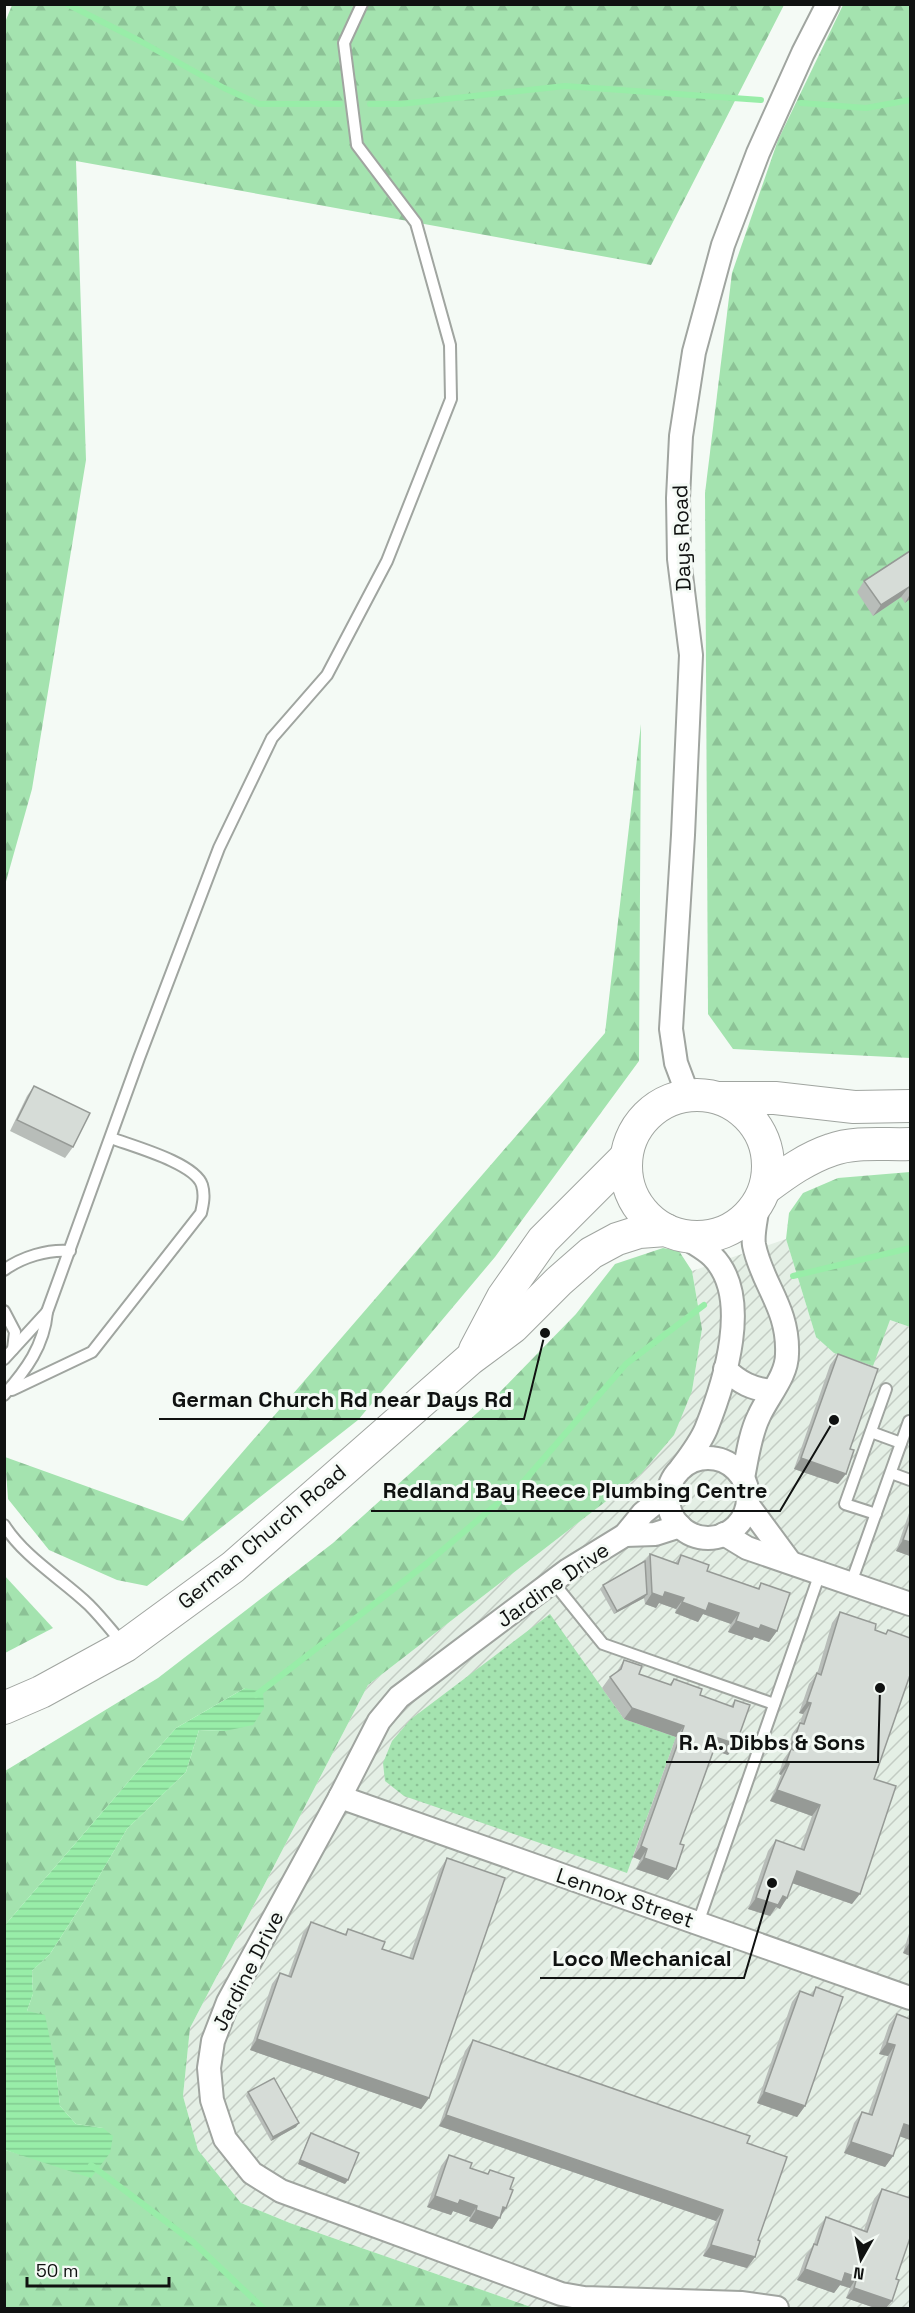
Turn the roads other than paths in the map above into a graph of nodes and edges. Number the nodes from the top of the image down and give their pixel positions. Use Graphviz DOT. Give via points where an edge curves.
graph roads {
  1 [pos="362,4"];
  2 [pos="828,4"];
  3 [pos="688,1095"];
  4 [pos="720,1098"];
  5 [pos="910,1106"];
  6 [pos="111,1138"];
  7 [pos="910,1144"];
  8 [pos="626,1157"];
  9 [pos="762,1196"];
  10 [pos="674,1233"];
  11 [pos="70,1251"];
  12 [pos="4,1270"];
  13 [pos="4,1311"];
  14 [pos="47,1312"];
  15 [pos="13,1349"];
  16 [pos="4,1359"];
  17 [pos="470,1359"];
  18 [pos="725,1370"];
  19 [pos="886,1389"];
  20 [pos="772,1391"];
  21 [pos="6,1394"];
  22 [pos="910,1422"];
  23 [pos="871,1432"];
  24 [pos="901,1443"];
  25 [pos="681,1468"];
  26 [pos="891,1473"];
  27 [pos="743,1478"];
  28 [pos="910,1480"];
  29 [pos="669,1492"];
  30 [pos="748,1505"];
  31 [pos="876,1514"];
  32 [pos="4,1525"];
  33 [pos="680,1526"];
  34 [pos="724,1534"];
  35 [pos="625,1535"];
  36 [pos="790,1562"];
  37 [pos="820,1573"];
  38 [pos="553,1582"];
  39 [pos="851,1583"];
  40 [pos="910,1604"];
  41 [pos="125,1646"];
  42 [pos="774,1704"];
  43 [pos="4,1708"];
  44 [pos="340,1797"];
  45 [pos="698,1923"];
  46 [pos="910,1998"];
  47 [pos="777,2308"];
  1 -- 6 [label="lane" via="344,43 357,145 416,223 450,345 452,399 387,561 327,675 272,738 219,848"];
  2 -- 3 [label="street, Days Road" via="758,153 723,244 694,352 681,436 679,559 691,655 671,1029 676,1063"];
  3 -- 4 [label="street"];
  3 -- 8 [label="street" via="666,1102 646,1116 633,1135"];
  4 -- 5 [label="street" via="775,1098 854,1107"];
  4 -- 9 [label="street" via="748,1116 766,1144 769,1166"];
  6 -- 11 [label="lane"];
  6 -- 21 [label="lane" via="193,1172 202,1184 201,1214 92,1352"];
  7 -- 9 [label="street" via="855,1145 831,1150 790,1169"];
  8 -- 10 [label="street" via="627,1179 634,1200 648,1217"];
  8 -- 17 [label="street, German Church Road" via="543,1240 503,1297"];
  9 -- 10 [label="street" via="744,1220 725,1232 704,1237"];
  9 -- 20 [label="street" via="754,1243 781,1310 788,1356"];
  10 -- 17 [label="street, German Church Road" via="639,1232 591,1254 513,1327"];
  10 -- 18 [label="street" via="713,1257 730,1290 734,1326"];
  11 -- 12 [label="lane" via="56,1250 30,1257"];
  11 -- 14 [label="lane"];
  13 -- 15 [label="lane" via="15,1332"];
  14 -- 15 [label="lane"];
  14 -- 21 [label="lane" via="37,1350"];
  15 -- 16 [label="lane"];
  17 -- 41 [label="street, German Church Road" via="233,1567"];
  18 -- 20 [label="street" via="754,1389"];
  18 -- 25 [label="street" via="705,1429"];
  19 -- 23 [label="lane"];
  20 -- 27 [label="street" via="758,1418"];
  22 -- 24 [label="lane"];
  23 -- 24 [label="lane"];
  23 -- 31 [label="lane" via="845,1504"];
  24 -- 26 [label="lane"];
  25 -- 27 [label="street" via="703,1458 715,1458 736,1469"];
  25 -- 29 [label="street"];
  26 -- 28 [label="lane"];
  26 -- 31 [label="lane"];
  27 -- 30 [label="street"];
  29 -- 33 [label="street" via="669,1504"];
  29 -- 35 [label="street" via="643,1513"];
  30 -- 34 [label="street" via="743,1518"];
  30 -- 36 [label="street"];
  31 -- 39 [label="lane"];
  32 -- 41 [label="lane" via="89,1605"];
  33 -- 34 [label="street" via="701,1537"];
  33 -- 35 [label="street" via="655,1534"];
  34 -- 36 [label="street" via="747,1548"];
  35 -- 38 [label="street, Jardine Drive"];
  36 -- 37 [label="street"];
  37 -- 39 [label="street"];
  37 -- 42 [label="lane"];
  38 -- 42 [label="lane" via="603,1644"];
  38 -- 44 [label="street, Jardine Drive" via="399,1697 379,1722"];
  39 -- 40 [label="street"];
  41 -- 43 [label="street, German Church Road"];
  42 -- 45 [label="lane"];
  44 -- 45 [label="street, Lennox Street"];
  44 -- 47 [label="street, Jardine Drive" via="228,2002 213,2041 209,2068 212,2100 225,2139 252,2173 281,2191 561,2294"];
  45 -- 46 [label="street, Lennox Street"];
}
